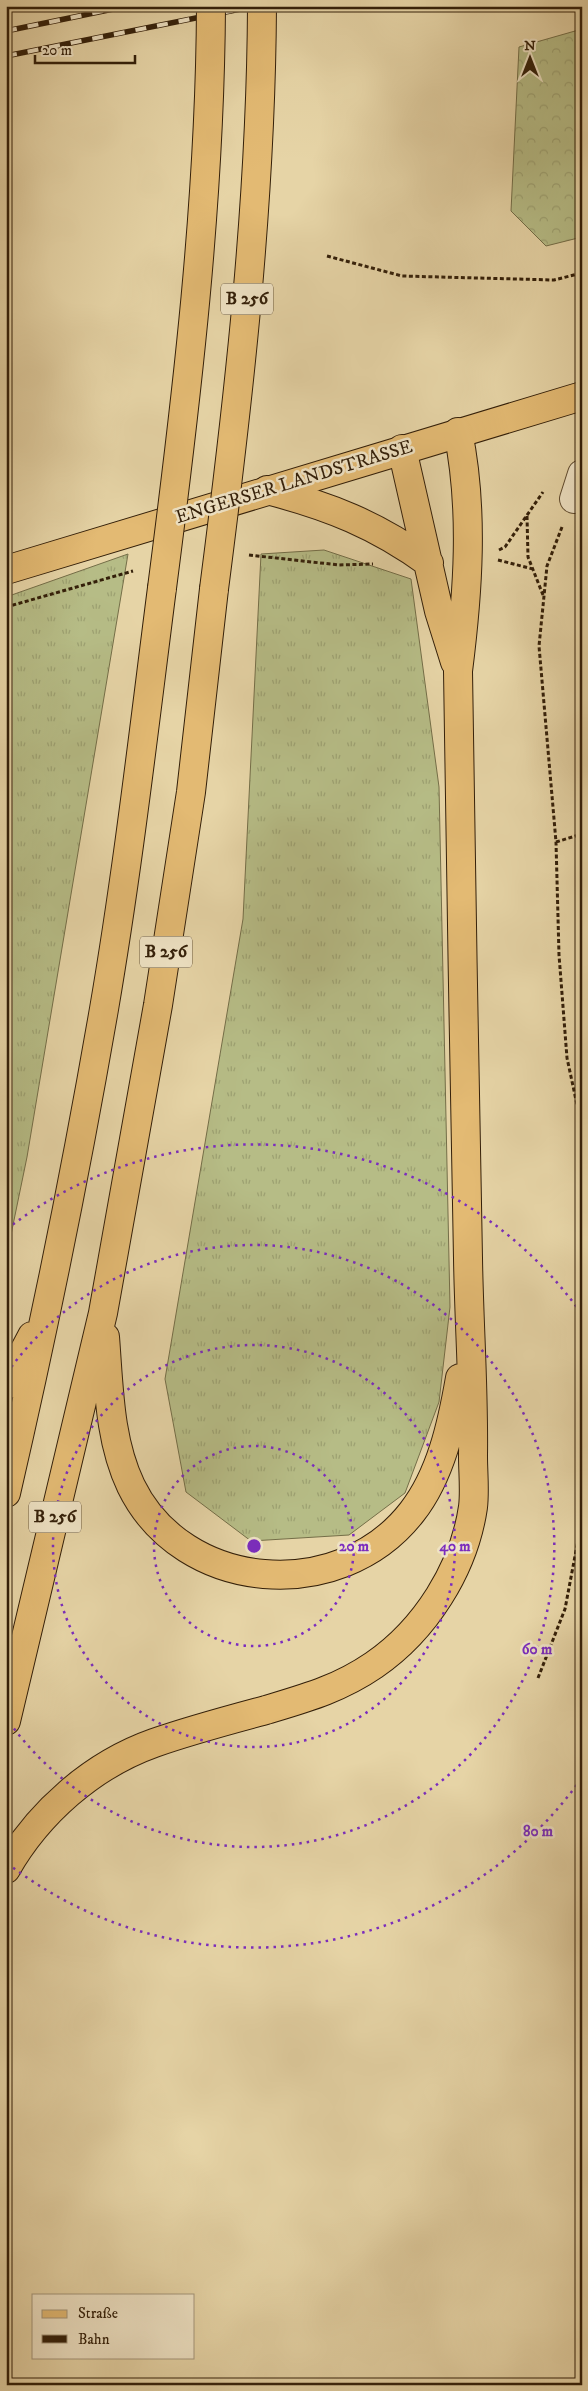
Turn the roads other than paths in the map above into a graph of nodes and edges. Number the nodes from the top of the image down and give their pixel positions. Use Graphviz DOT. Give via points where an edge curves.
graph roads {
  1 [pos="211,6"];
  2 [pos="262,6"];
  3 [pos="582,396"];
  4 [pos="458,432"];
  5 [pos="402,449"];
  6 [pos="267,490"];
  7 [pos="429,563"];
  8 [pos="6,570"];
  9 [pos="458,671"];
  10 [pos="468,1292"];
  11 [pos="48,1306"];
  12 [pos="103,1313"];
  13 [pos="6,1385"];
  14 [pos="6,1493"];
  15 [pos="6,1721"];
  16 [pos="6,1869"];
  1 -- 11 [label="main road, B 256, bridge" via="201,231 186,405 104,1008"];
  2 -- 12 [label="main road, B 256, bridge" via="254,216 238,403 191,792 158,1005"];
  3 -- 4 [label="main road, ENGERSER LANDSTRASSE"];
  4 -- 5 [label="main road, ENGERSER LANDSTRASSE"];
  4 -- 9 [label="main road" via="476,559"];
  5 -- 6 [label="main road, ENGERSER LANDSTRASSE"];
  5 -- 7 [label="main road"];
  6 -- 7 [label="main road" via="360,520"];
  6 -- 8 [label="main road, ENGERSER LANDSTRASSE"];
  7 -- 9 [label="main road"];
  9 -- 10 [label="main road"];
  10 -- 12 [label="main road" via="453,1416 430,1485 412,1513 361,1555 331,1568 298,1575 264,1575 232,1569 201,1556 174,1538 150,1514 132,1487 119,1456 112,1418"];
  10 -- 16 [label="main road" via="474,1431 473,1507 464,1543 430,1610 405,1639 376,1664 344,1684 309,1698 151,1744 118,1759 86,1779 58,1803 33,1830"];
  11 -- 13 [label="main road"];
  11 -- 14 [label="main road, B 256"];
  12 -- 15 [label="main road, B 256"];
}
